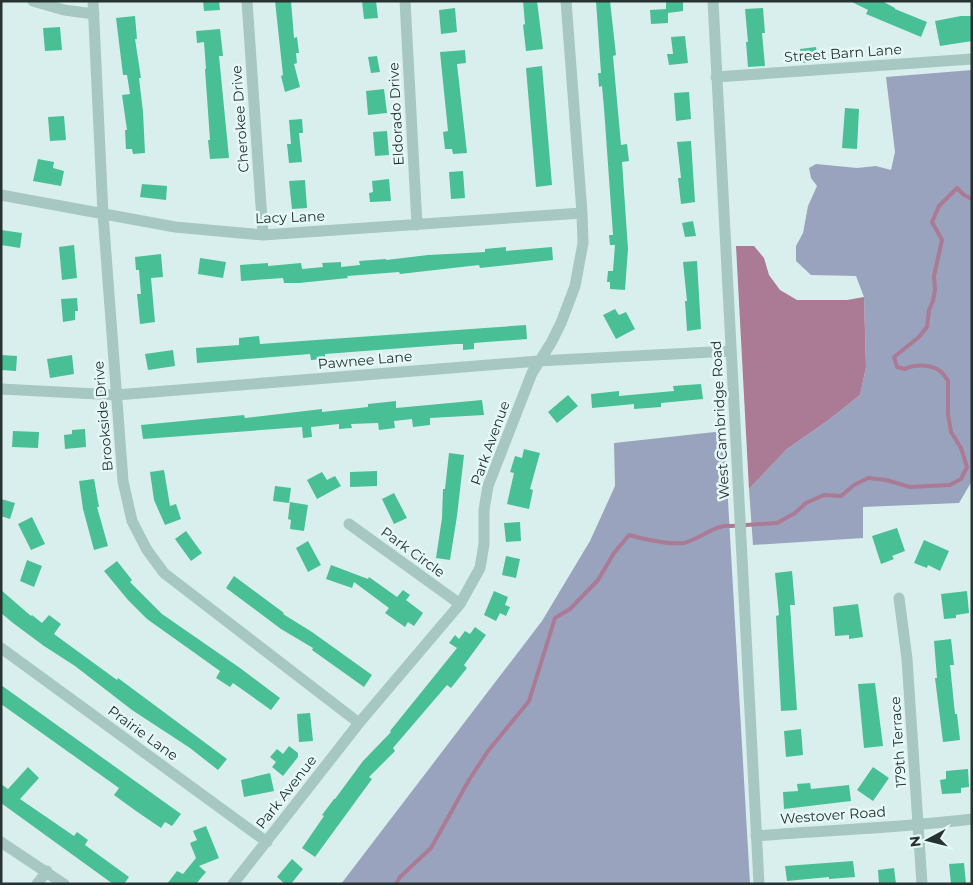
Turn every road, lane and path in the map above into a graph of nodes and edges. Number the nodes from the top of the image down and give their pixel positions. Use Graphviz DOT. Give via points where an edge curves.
graph roads {
  1 [pos="33,1"];
  2 [pos="93,1"];
  3 [pos="247,1"];
  4 [pos="405,1"];
  5 [pos="566,1"];
  6 [pos="713,1"];
  7 [pos="94,14"];
  8 [pos="972,60"];
  9 [pos="716,77"];
  10 [pos="1,195"];
  11 [pos="582,213"];
  12 [pos="103,214"];
  13 [pos="417,225"];
  14 [pos="263,235"];
  15 [pos="732,351"];
  16 [pos="538,361"];
  17 [pos="1,389"];
  18 [pos="116,395"];
  19 [pos="349,524"];
  20 [pos="899,598"];
  21 [pos="460,604"];
  22 [pos="1,648"];
  23 [pos="359,723"];
  24 [pos="972,819"];
  25 [pos="919,824"];
  26 [pos="756,836"];
  27 [pos="1,842"];
  28 [pos="267,842"];
  29 [pos="47,871"];
  30 [pos="38,884"];
  31 [pos="64,884"];
  32 [pos="233,884"];
  33 [pos="759,884"];
  34 [pos="922,884"];
  1 -- 7 [label="street"];
  2 -- 7 [label="street, Brookside Drive"];
  3 -- 14 [label="street, Cherokee Drive"];
  4 -- 13 [label="street, Eldorado Drive"];
  5 -- 11 [label="street, Park Avenue"];
  6 -- 9 [label="street, West Cambridge Road"];
  7 -- 12 [label="street, Brookside Drive"];
  8 -- 9 [label="street, Street Barn Lane"];
  9 -- 15 [label="street, West Cambridge Road"];
  10 -- 12 [label="street, Lacy Lane"];
  11 -- 13 [label="street, Lacy Lane"];
  11 -- 16 [label="street, Park Avenue" via="583,243 575,286 561,323"];
  12 -- 14 [label="street, Lacy Lane" via="175,227"];
  12 -- 18 [label="street, Brookside Drive"];
  13 -- 14 [label="street, Lacy Lane"];
  15 -- 16 [label="street, Pawnee Lane"];
  15 -- 26 [label="street, West Cambridge Road"];
  16 -- 18 [label="street, Pawnee Lane"];
  16 -- 21 [label="street, Park Avenue" via="488,486 480,568"];
  17 -- 18 [label="street, Pawnee Lane"];
  18 -- 23 [label="street, Brookside Drive" via="123,481 132,521 164,573"];
  19 -- 21 [label="street, Park Circle"];
  20 -- 25 [label="street, 179th Terrace" via="907,660"];
  21 -- 23 [label="street, Park Avenue"];
  22 -- 28 [label="street, Prairie Lane"];
  23 -- 28 [label="street, Park Avenue"];
  24 -- 25 [label="street, Westover Road"];
  25 -- 26 [label="street, Westover Road"];
  25 -- 34 [label="street, 179th Terrace"];
  26 -- 33 [label="street, West Cambridge Road"];
  27 -- 29 [label="street"];
  28 -- 32 [label="street, Park Avenue"];
  29 -- 30 [label="street"];
  29 -- 31 [label="street"];
}
